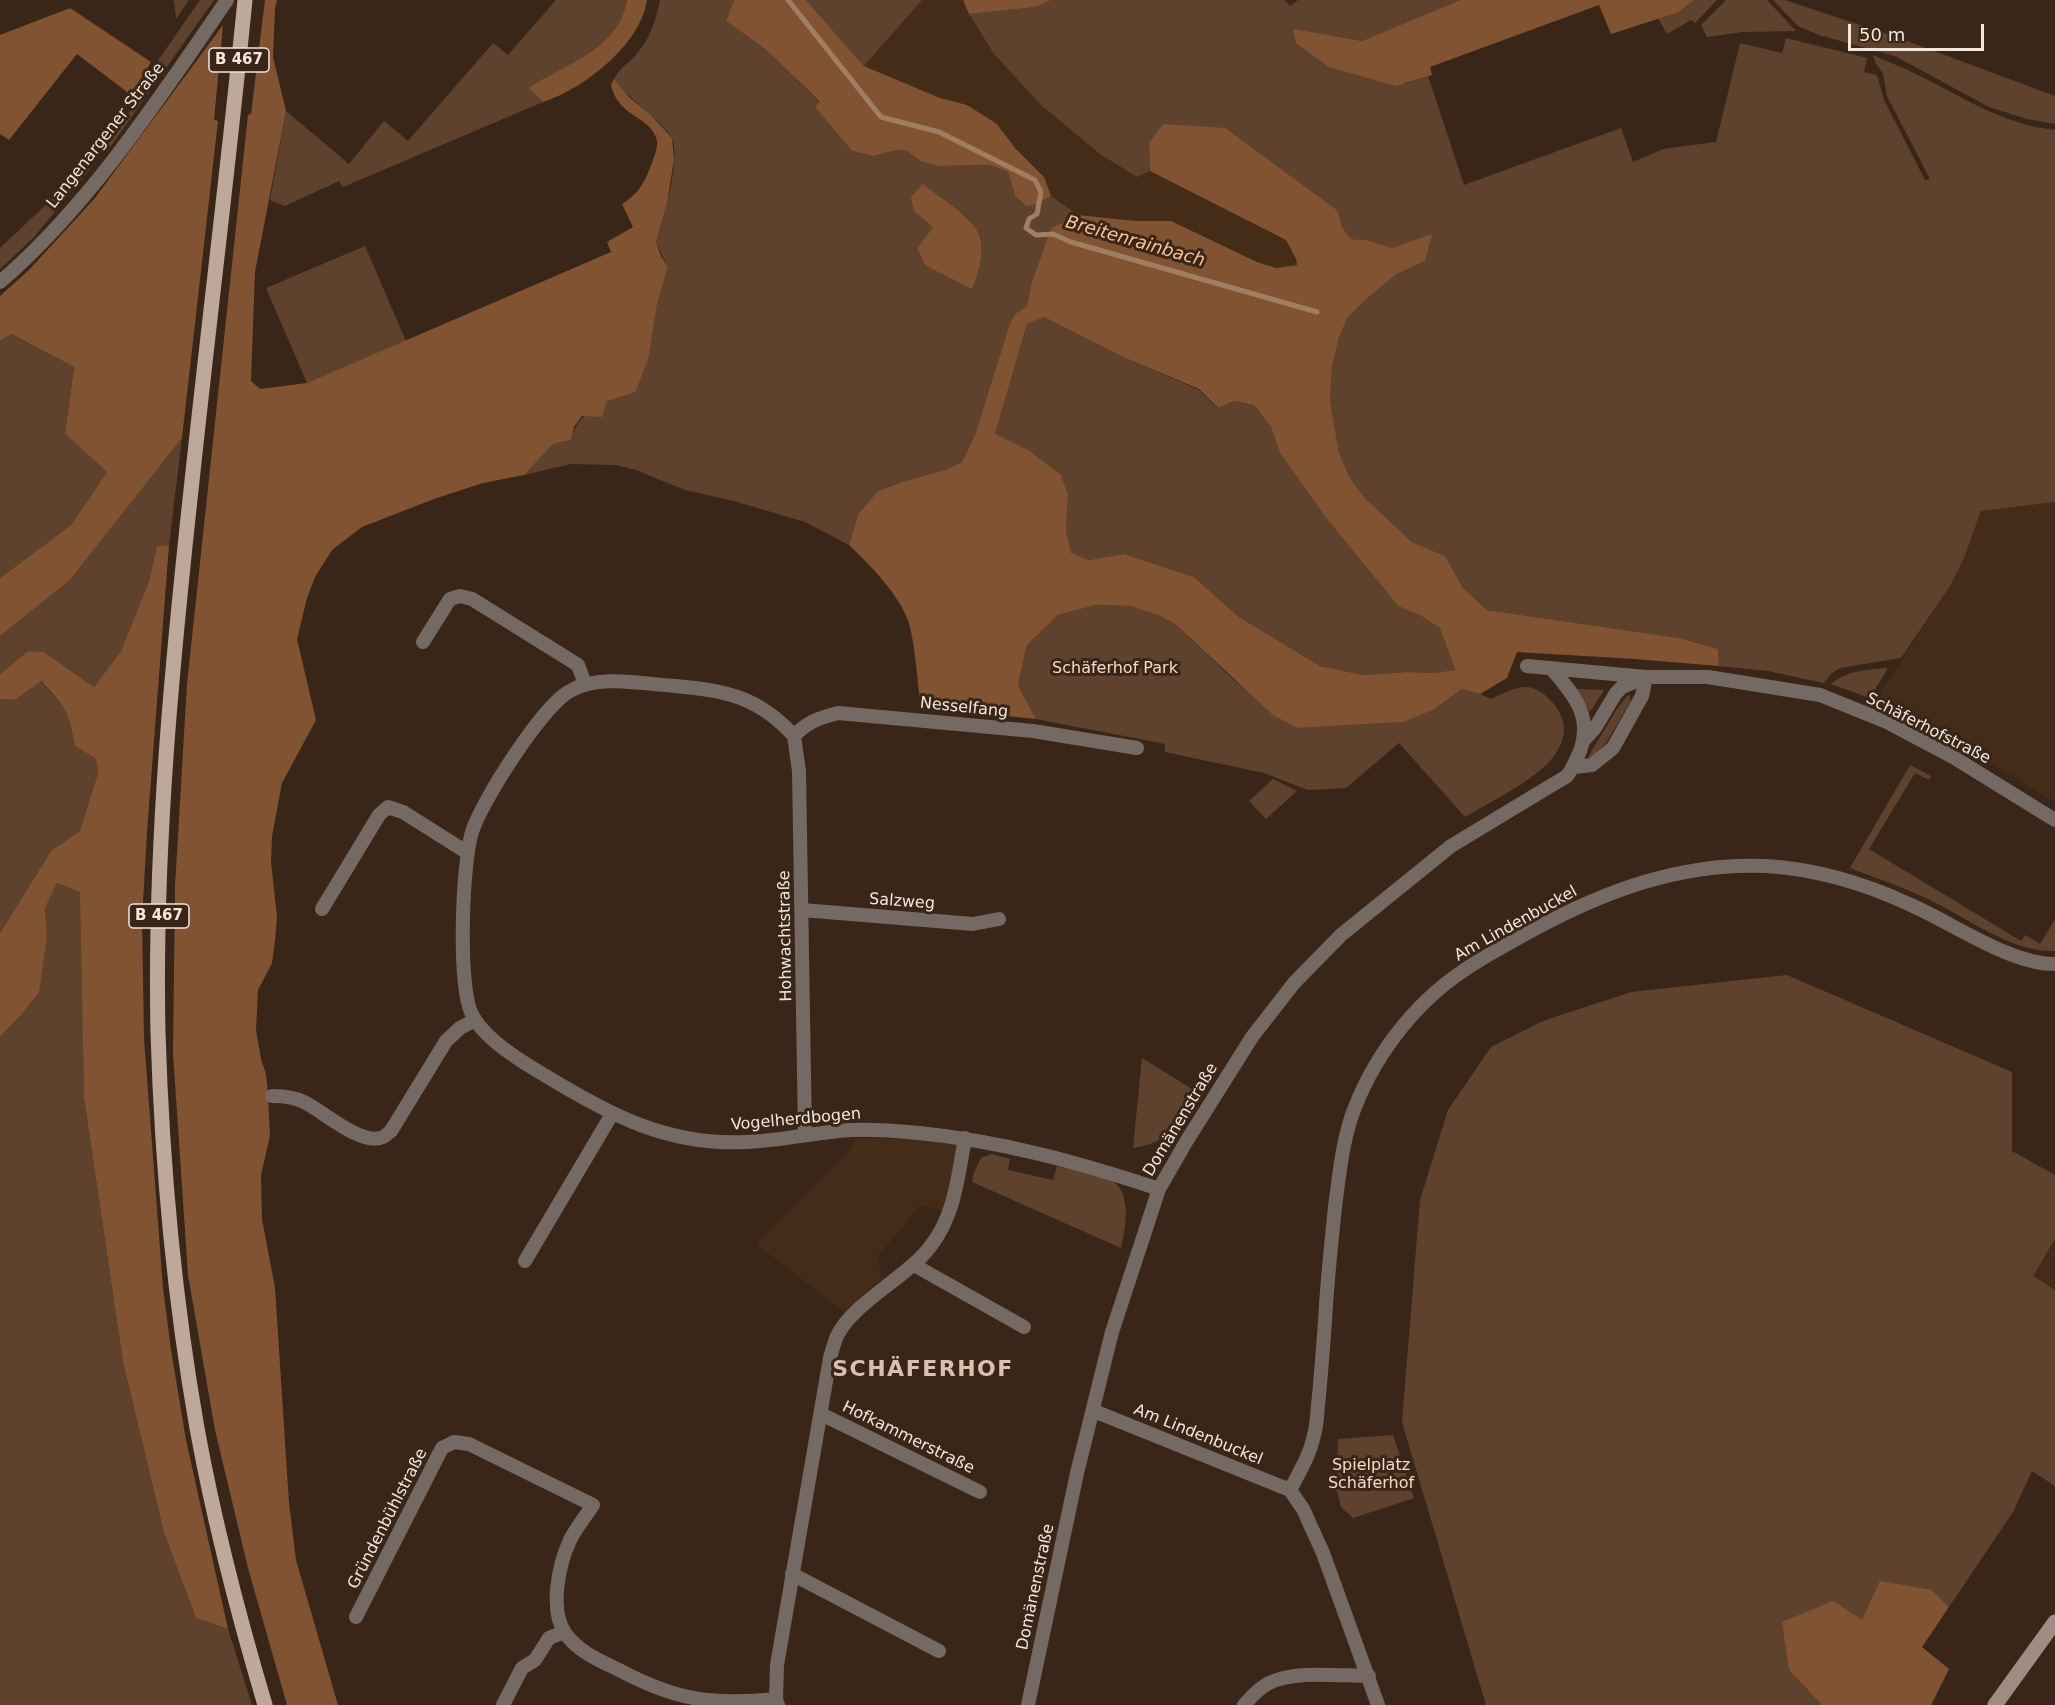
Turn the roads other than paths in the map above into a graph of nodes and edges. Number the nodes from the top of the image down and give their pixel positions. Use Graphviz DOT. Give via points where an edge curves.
graph roads {
  1 [pos="227,0"];
  2 [pos="245,0"];
  3 [pos="0,282"];
  4 [pos="423,642"];
  5 [pos="1527,666"];
  6 [pos="1551,668"];
  7 [pos="1646,678"];
  8 [pos="585,684"];
  9 [pos="794,736"];
  10 [pos="1584,739"];
  11 [pos="1137,748"];
  12 [pos="1574,767"];
  13 [pos="2055,820"];
  14 [pos="468,853"];
  15 [pos="322,909"];
  16 [pos="802,910"];
  17 [pos="999,919"];
  18 [pos="2055,964"];
  19 [pos="475,1020"];
  20 [pos="272,1096"];
  21 [pos="612,1114"];
  22 [pos="805,1135"];
  23 [pos="965,1138"];
  24 [pos="1159,1189"];
  25 [pos="525,1261"];
  26 [pos="914,1265"];
  27 [pos="1024,1328"];
  28 [pos="1094,1411"];
  29 [pos="821,1414"];
  30 [pos="1290,1490"];
  31 [pos="980,1492"];
  32 [pos="792,1574"];
  33 [pos="356,1617"];
  34 [pos="2055,1622"];
  35 [pos="564,1632"];
  36 [pos="939,1651"];
  37 [pos="1369,1676"];
  38 [pos="777,1702"];
  39 [pos="696,1703"];
  40 [pos="265,1705"];
  41 [pos="503,1705"];
  42 [pos="1028,1705"];
  43 [pos="1244,1705"];
  44 [pos="1378,1705"];
  45 [pos="1995,1705"];
  1 -- 3 [label="street, Langenargener Straße" via="105,170 52,231"];
  2 -- 40 [label="main road, B 467" via="174,658 161,860 158,1032 164,1162 186,1359 215,1516"];
  4 -- 8 [label="street" via="450,599 472,599 578,665"];
  5 -- 6 [label="street, Schäferhofstraße"];
  6 -- 7 [label="street, Schäferhofstraße"];
  6 -- 10 [label="street" via="1575,698 1584,717"];
  7 -- 10 [label="street" via="1622,687 1596,728"];
  7 -- 12 [label="street, Domänenstraße" via="1642,696 1612,748 1592,765"];
  7 -- 13 [label="street, Schäferhofstraße" via="1708,677 1820,695 1887,722 1953,757"];
  8 -- 9 [label="street" via="616,682 723,692 768,711"];
  8 -- 14 [label="street" via="553,703 536,724 480,813"];
  9 -- 11 [label="street, Nesselfang" via="816,719 838,713 1034,731"];
  9 -- 16 [label="street, Hohwachtstraße" via="799,771"];
  10 -- 12 [label="street"];
  12 -- 24 [label="street, Domänenstraße" via="1567,776 1451,846 1341,935 1294,983 1252,1037"];
  14 -- 15 [label="street" via="403,812 388,807 379,815"];
  14 -- 19 [label="street" via="464,948 468,1000"];
  16 -- 17 [label="street, Salzweg" via="973,924"];
  16 -- 22 [label="street, Hohwachtstraße"];
  18 -- 30 [label="street, Am Lindenbuckel" via="2016,958 1904,902 1842,879 1796,869 1742,866 1707,868 1632,885 1548,922 1462,971 1396,1034 1366,1083 1351,1118 1341,1162 1328,1266 1314,1436"];
  19 -- 20 [label="street" via="446,1041 391,1131 383,1137 357,1135 303,1101"];
  19 -- 21 [label="street, Vogelherdbogen" via="503,1048"];
  21 -- 22 [label="street, Vogelherdbogen" via="683,1138 714,1142"];
  21 -- 25 [label="street"];
  22 -- 23 [label="street, Vogelherdbogen" via="852,1130"];
  23 -- 24 [label="street, Vogelherdbogen"];
  23 -- 26 [label="street, Hofkammerstraße" via="949,1213 931,1246"];
  24 -- 28 [label="street, Domänenstraße" via="1112,1332"];
  26 -- 27 [label="street"];
  26 -- 29 [label="street, Hofkammerstraße" via="864,1305 837,1336"];
  28 -- 30 [label="street, Am Lindenbuckel"];
  28 -- 42 [label="street, Domänenstraße" via="1077,1473"];
  29 -- 31 [label="street, Hofkammerstraße"];
  29 -- 32 [label="street, Hofkammerstraße"];
  30 -- 37 [label="street" via="1323,1553"];
  32 -- 36 [label="street"];
  32 -- 38 [label="street, Hofkammerstraße" via="777,1665"];
  33 -- 35 [label="street, Gründenbühlstraße" via="442,1449 453,1442 469,1444 593,1505 571,1539 561,1564 556,1603"];
  34 -- 45 [label="main road"];
  35 -- 39 [label="street" via="590,1655"];
  35 -- 41 [label="street" via="549,1638 535,1660 522,1668"];
  37 -- 43 [label="street" via="1281,1678 1267,1684"];
  37 -- 44 [label="street"];
  38 -- 39 [label="street"];
}
